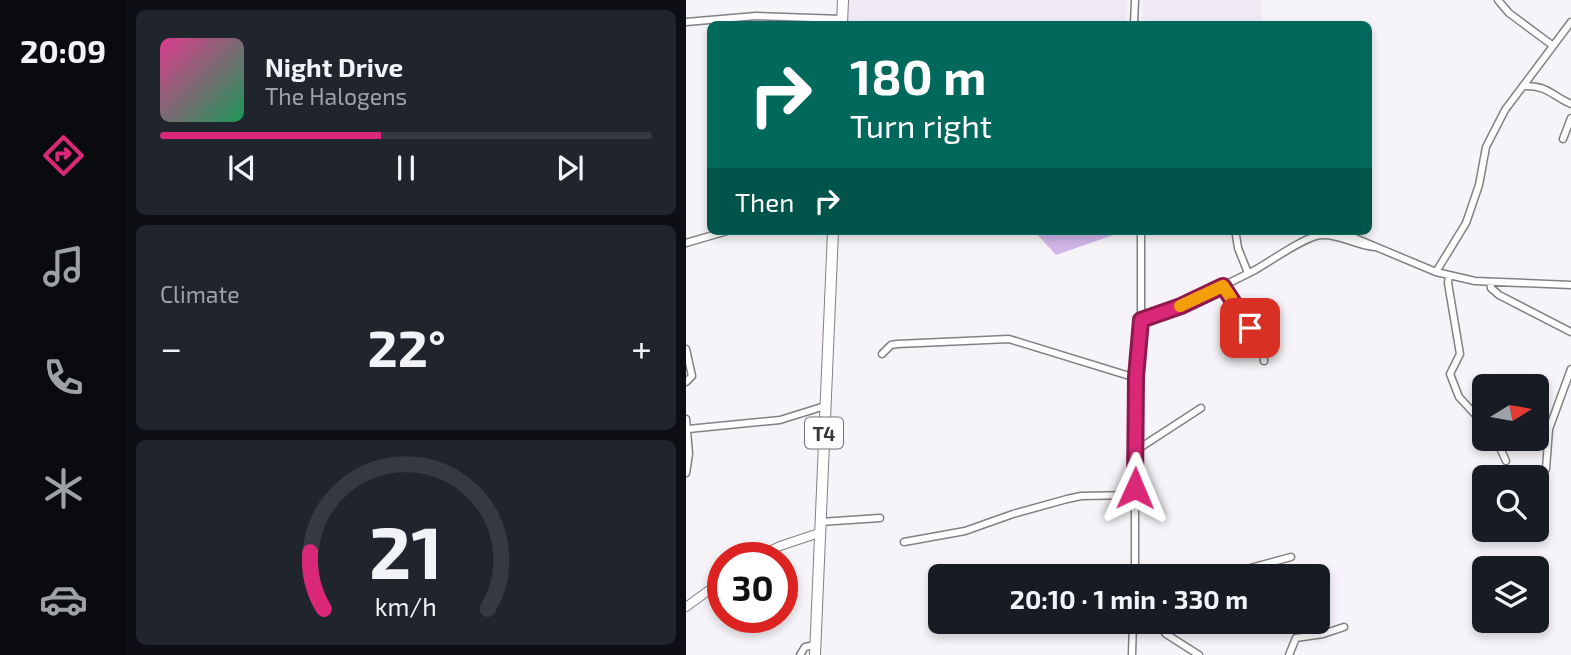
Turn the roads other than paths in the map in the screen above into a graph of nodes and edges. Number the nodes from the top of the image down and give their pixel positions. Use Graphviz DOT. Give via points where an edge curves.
graph roads {
  1 [pos="843,0"];
  2 [pos="1135,0"];
  3 [pos="1498,0"];
  4 [pos="828,21"];
  5 [pos="842,21"];
  6 [pos="1134,21"];
  7 [pos="686,22"];
  8 [pos="1571,22"];
  9 [pos="1552,45"];
  10 [pos="1523,86"];
  11 [pos="1571,104"];
  12 [pos="1571,118"];
  13 [pos="1563,139"];
  14 [pos="713,235"];
  15 [pos="833,235"];
  16 [pos="1141,235"];
  17 [pos="1236,235"];
  18 [pos="1347,235"];
  19 [pos="686,243"];
  20 [pos="1375,247"];
  21 [pos="1436,272"];
  22 [pos="1248,273"];
  23 [pos="1449,275"];
  24 [pos="1490,282"];
  25 [pos="1571,285"];
  26 [pos="1223,286"];
  27 [pos="1141,320"];
  28 [pos="1571,332"];
  29 [pos="686,349"];
  30 [pos="882,354"];
  31 [pos="1264,361"];
  32 [pos="1571,369"];
  33 [pos="1136,377"];
  34 [pos="686,382"];
  35 [pos="825,407"];
  36 [pos="1201,408"];
  37 [pos="1472,410"];
  38 [pos="686,419"];
  39 [pos="688,429"];
  40 [pos="1135,452"];
  41 [pos="1502,452"];
  42 [pos="1506,461"];
  43 [pos="1546,465"];
  44 [pos="686,473"];
  45 [pos="1134,495"];
  46 [pos="880,518"];
  47 [pos="819,527"];
  48 [pos="787,542"];
  49 [pos="904,542"];
  50 [pos="1291,557"];
  51 [pos="1135,564"];
  52 [pos="1265,564"];
  53 [pos="707,592"];
  54 [pos="686,607"];
  55 [pos="1345,627"];
  56 [pos="1133,634"];
  57 [pos="1166,634"];
  58 [pos="815,650"];
  59 [pos="800,655"];
  60 [pos="1132,655"];
  61 [pos="1199,655"];
  62 [pos="1289,655"];
  1 -- 5 [label="highway"];
  2 -- 6 [label="street"];
  3 -- 9 [label="street"];
  4 -- 7 [label="street" via="755,16"];
  8 -- 9 [label="street"];
  9 -- 10 [label="street"];
  10 -- 11 [label="street" via="1544,87"];
  10 -- 21 [label="street" via="1486,147 1466,223"];
  12 -- 13 [label="street"];
  14 -- 19 [label="street"];
  15 -- 35 [label="highway, T4"];
  16 -- 27 [label="street"];
  17 -- 22 [label="street"];
  18 -- 20 [label="street"];
  20 -- 21 [label="street"];
  20 -- 22 [label="street" via="1330,235 1312,236"];
  21 -- 23 [label="street"];
  22 -- 26 [label="street"];
  23 -- 24 [label="street"];
  23 -- 37 [label="street" via="1460,354 1450,374"];
  24 -- 25 [label="street"];
  24 -- 28 [label="street" via="1499,295"];
  26 -- 27 [label="street"];
  26 -- 31 [label="street" via="1263,350"];
  27 -- 33 [label="street"];
  29 -- 34 [label="street" via="692,376"];
  30 -- 33 [label="street" via="897,344 1009,339"];
  32 -- 43 [label="street" via="1549,429"];
  33 -- 40 [label="street"];
  35 -- 39 [label="street" via="780,420"];
  35 -- 47 [label="highway, T4"];
  36 -- 40 [label="street"];
  38 -- 39 [label="street"];
  39 -- 44 [label="street"];
  40 -- 45 [label="street"];
  41 -- 42 [label="street"];
  45 -- 49 [label="street" via="1081,496 965,531"];
  45 -- 51 [label="street"];
  46 -- 47 [label="street"];
  47 -- 48 [label="main road"];
  47 -- 58 [label="highway, T4"];
  50 -- 52 [label="street"];
  53 -- 54 [label="main road"];
  55 -- 62 [label="street" via="1296,638"];
  56 -- 60 [label="street"];
  57 -- 61 [label="street"];
  58 -- 59 [label="street" via="805,647"];
}
